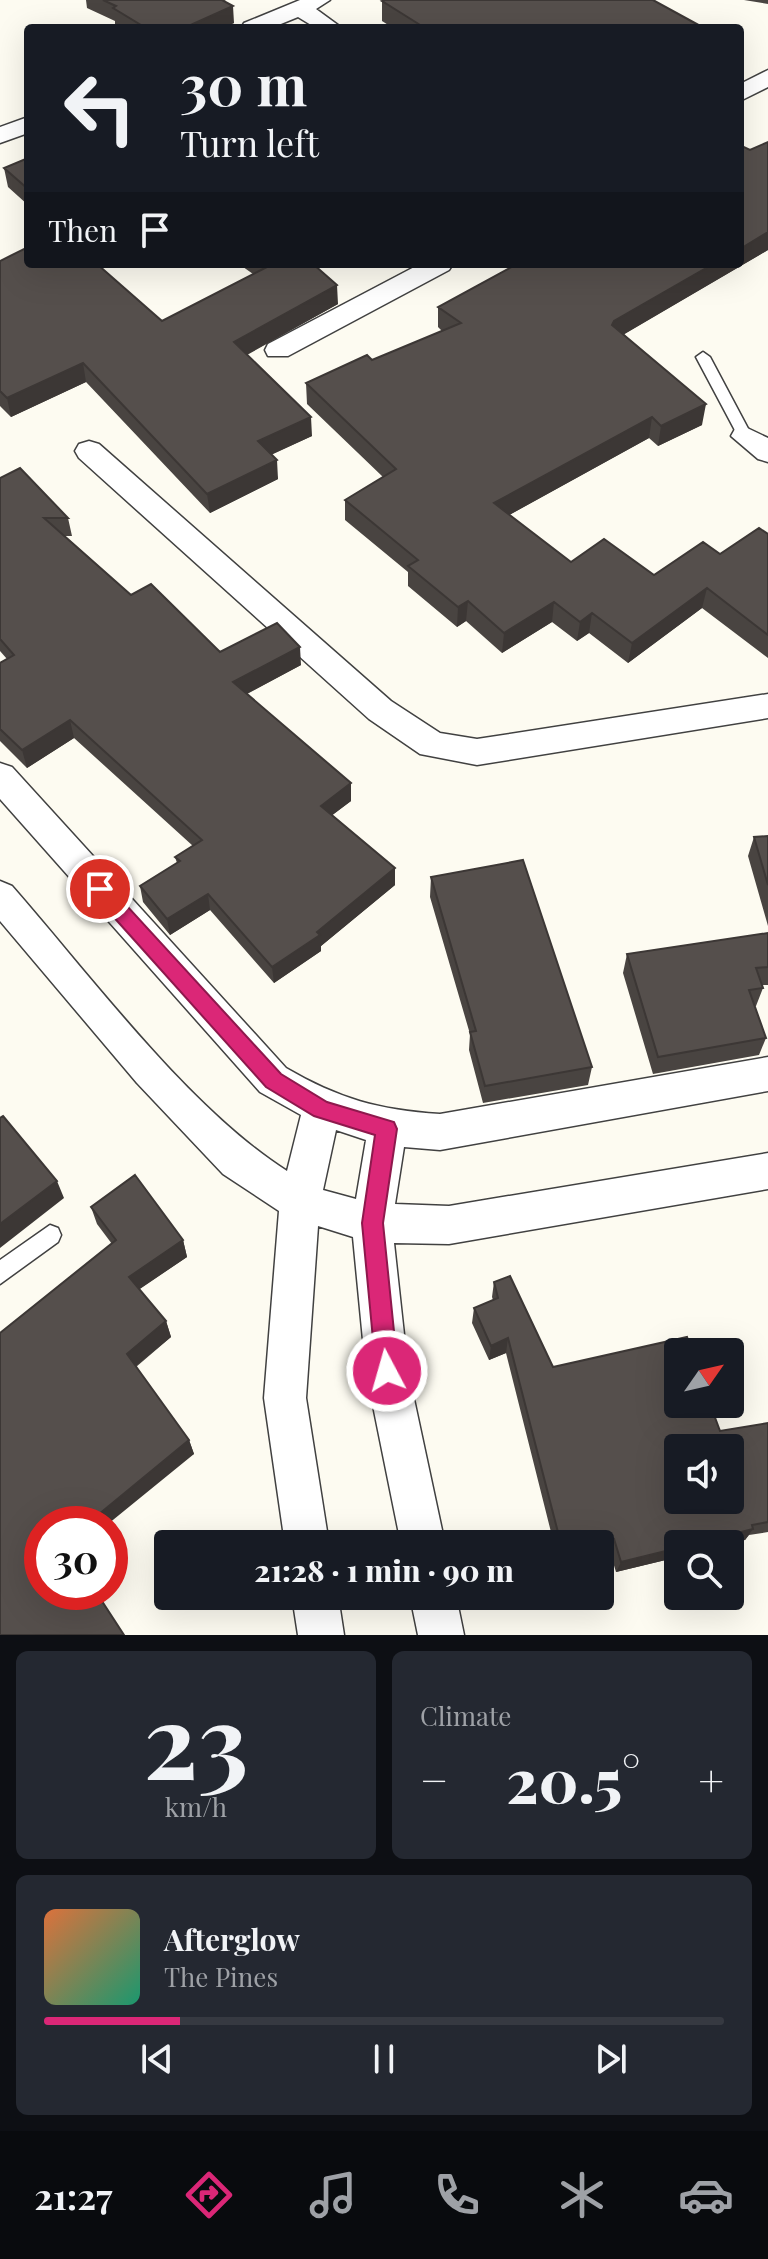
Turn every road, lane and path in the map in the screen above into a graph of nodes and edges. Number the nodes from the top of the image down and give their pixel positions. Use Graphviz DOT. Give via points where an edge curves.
graph roads {
  1 [pos="308,3"];
  2 [pos="261,24"];
  3 [pos="327,24"];
  4 [pos="768,77"];
  5 [pos="744,92"];
  6 [pos="24,126"];
  7 [pos="0,136"];
  8 [pos="432,268"];
  9 [pos="278,350"];
  10 [pos="703,357"];
  11 [pos="756,444"];
  12 [pos="89,451"];
  13 [pos="768,706"];
  14 [pos="0,776"];
  15 [pos="0,896"];
  16 [pos="768,1074"];
  17 [pos="321,1110"];
  18 [pos="387,1129"];
  19 [pos="768,1171"];
  20 [pos="300,1202"];
  21 [pos="372,1223"];
  22 [pos="50,1235"];
  23 [pos="0,1273"];
  24 [pos="305,1530"];
  25 [pos="420,1530"];
  26 [pos="317,1610"];
  27 [pos="436,1610"];
  28 [pos="321,1635"];
  29 [pos="441,1635"];
  1 -- 2 [label="street"];
  1 -- 3 [label="street"];
  4 -- 5 [label="street"];
  6 -- 7 [label="street"];
  8 -- 9 [label="street"];
  10 -- 11 [label="lane"];
  12 -- 13 [label="street" via="380,710 432,745 477,752"];
  14 -- 17 [label="street" via="273,1080"];
  15 -- 20 [label="street" via="150,1071 237,1161"];
  16 -- 18 [label="street" via="440,1132"];
  17 -- 18 [label="street"];
  17 -- 20 [label="street"];
  18 -- 21 [label="street"];
  19 -- 21 [label="street" via="449,1225"];
  20 -- 21 [label="street"];
  20 -- 24 [label="street" via="285,1398"];
  21 -- 25 [label="street" via="387,1371"];
  22 -- 23 [label="lane"];
  26 -- 28 [label="street"];
  27 -- 29 [label="street"];
}
